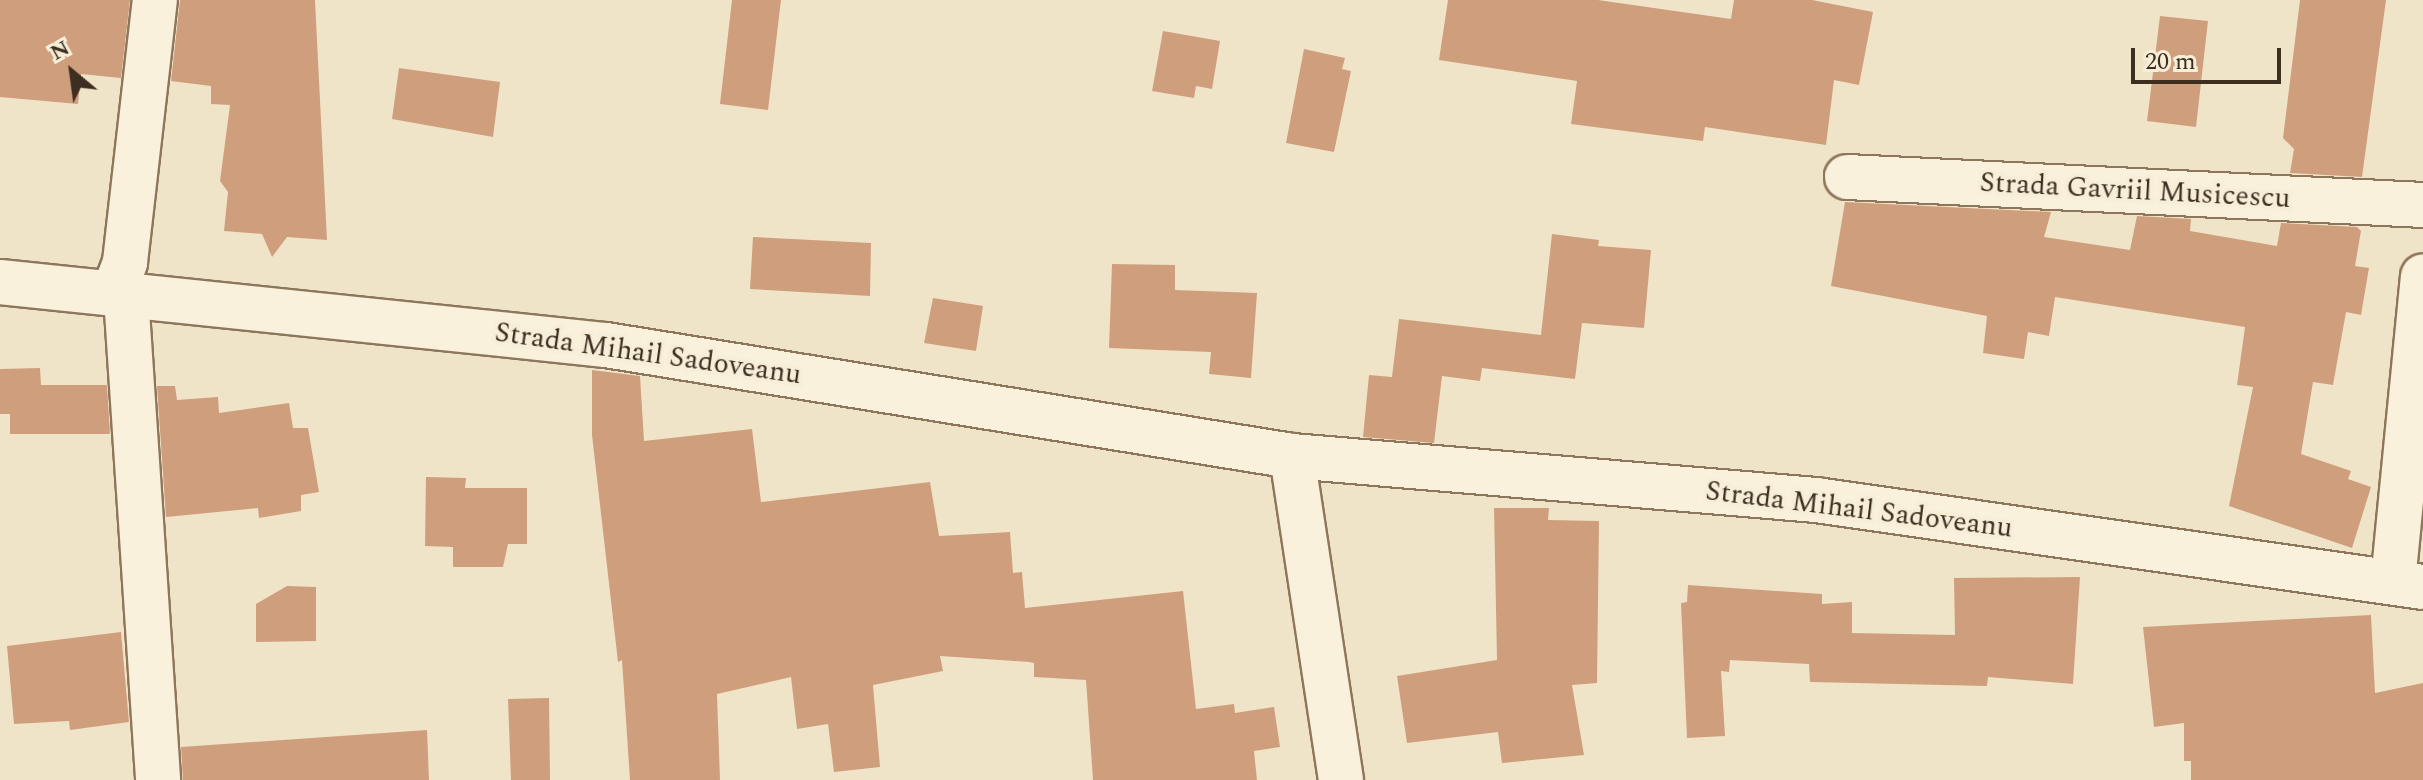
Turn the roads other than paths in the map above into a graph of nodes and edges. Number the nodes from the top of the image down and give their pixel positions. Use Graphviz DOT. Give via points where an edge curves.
graph roads {
  1 [pos="155,0"];
  2 [pos="1847,177"];
  3 [pos="2423,205"];
  4 [pos="2423,276"];
  5 [pos="0,282"];
  6 [pos="119,295"];
  7 [pos="2419,379"];
  8 [pos="1292,456"];
  9 [pos="2408,584"];
  10 [pos="158,780"];
  11 [pos="1341,780"];
  1 -- 6 [label="street"];
  2 -- 3 [label="street, Strada Gavriil Musicescu"];
  4 -- 7 [label="street"];
  5 -- 6 [label="street, Strada Mihail Sadoveanu"];
  6 -- 8 [label="street, Strada Mihail Sadoveanu" via="606,345"];
  6 -- 10 [label="street"];
  7 -- 9 [label="street"];
  8 -- 9 [label="street, Strada Mihail Sadoveanu" via="1816,500"];
  8 -- 11 [label="street"];
}
